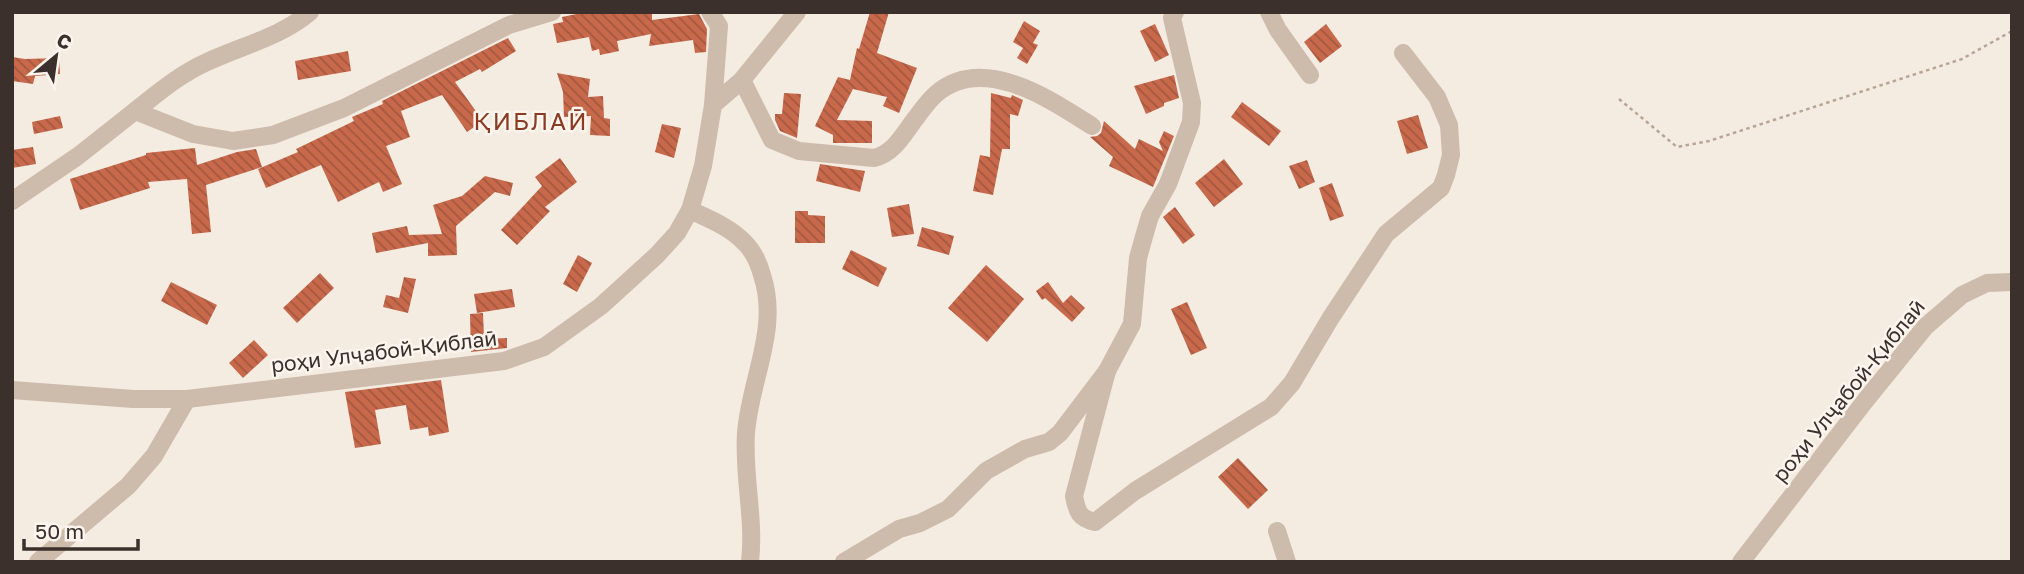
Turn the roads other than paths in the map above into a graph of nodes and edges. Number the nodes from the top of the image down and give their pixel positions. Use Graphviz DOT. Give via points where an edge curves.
graph roads {
  1 [pos="310,12"];
  2 [pos="552,12"];
  3 [pos="710,12"];
  4 [pos="797,12"];
  5 [pos="1175,12"];
  6 [pos="1269,12"];
  7 [pos="1403,52"];
  8 [pos="1310,75"];
  9 [pos="742,80"];
  10 [pos="713,105"];
  11 [pos="135,111"];
  12 [pos="1092,126"];
  13 [pos="12,201"];
  14 [pos="690,210"];
  15 [pos="2012,282"];
  16 [pos="1107,371"];
  17 [pos="12,390"];
  18 [pos="187,399"];
  19 [pos="1277,531"];
  20 [pos="38,562"];
  21 [pos="750,562"];
  22 [pos="844,562"];
  23 [pos="1287,562"];
  24 [pos="1741,562"];
  1 -- 11 [label="street" via="268,37 175,79"];
  2 -- 11 [label="street" via="509,25 344,108 273,135 233,141 193,134"];
  3 -- 10 [label="street, роҳи Улҷабой-Қиблаӣ" via="719,26"];
  4 -- 9 [label="street"];
  5 -- 16 [label="street" via="1172,18 1192,103 1191,122 1168,184 1150,216 1139,258 1132,324"];
  6 -- 8 [label="street"];
  7 -- 16 [label="street" via="1437,97 1449,125 1451,155 1441,188 1386,234 1292,383 1271,407 1135,491 1096,522 1083,519 1074,496"];
  9 -- 10 [label="street"];
  9 -- 12 [label="street" via="772,140 799,151 883,156 936,94 963,80 984,78 1044,96"];
  10 -- 14 [label="street, роҳи Улҷабой-Қиблаӣ"];
  11 -- 13 [label="street"];
  14 -- 18 [label="street, роҳи Улҷабой-Қиблаӣ" via="657,255 601,306 544,347 504,361"];
  14 -- 21 [label="street" via="746,243 768,292 769,323 747,433 753,523"];
  15 -- 24 [label="street, роҳи Улҷабой-Қиблаӣ" via="1987,283 1962,295 1926,327"];
  16 -- 22 [label="street" via="1049,442 1025,449 986,471 948,509 899,529"];
  17 -- 18 [label="street, роҳи Улҷабой-Қиблаӣ"];
  18 -- 20 [label="street" via="154,456 128,486"];
  19 -- 23 [label="street"];
}
